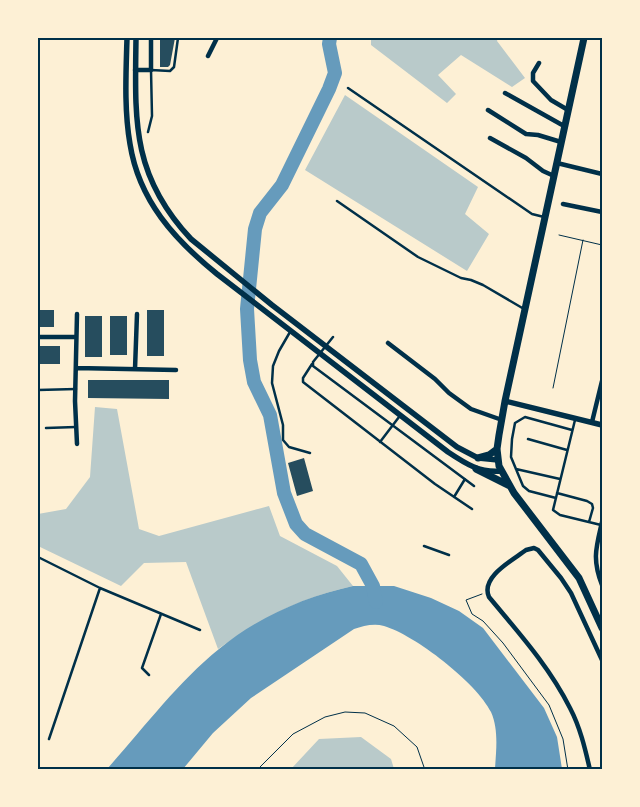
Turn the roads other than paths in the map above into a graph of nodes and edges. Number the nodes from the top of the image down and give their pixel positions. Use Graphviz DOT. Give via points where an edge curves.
graph roads {
  1 [pos="126,38"];
  2 [pos="136,38"];
  3 [pos="151,38"];
  4 [pos="178,38"];
  5 [pos="217,38"];
  6 [pos="584,38"];
  7 [pos="208,56"];
  8 [pos="539,62"];
  9 [pos="136,70"];
  10 [pos="151,70"];
  11 [pos="348,88"];
  12 [pos="505,93"];
  13 [pos="488,110"];
  14 [pos="568,110"];
  15 [pos="564,126"];
  16 [pos="148,132"];
  17 [pos="490,138"];
  18 [pos="561,142"];
  19 [pos="557,164"];
  20 [pos="602,174"];
  21 [pos="554,176"];
  22 [pos="337,201"];
  23 [pos="563,204"];
  24 [pos="602,212"];
  25 [pos="545,217"];
  26 [pos="525,310"];
  27 [pos="77,314"];
  28 [pos="137,314"];
  29 [pos="290,332"];
  30 [pos="38,337"];
  31 [pos="76,337"];
  32 [pos="333,337"];
  33 [pos="388,343"];
  34 [pos="326,346"];
  35 [pos="320,354"];
  36 [pos="312,364"];
  37 [pos="76,368"];
  38 [pos="135,369"];
  39 [pos="176,370"];
  40 [pos="602,380"];
  41 [pos="76,389"];
  42 [pos="38,390"];
  43 [pos="505,401"];
  44 [pos="400,415"];
  45 [pos="576,418"];
  46 [pos="502,420"];
  47 [pos="592,422"];
  48 [pos="392,425"];
  49 [pos="602,425"];
  50 [pos="76,426"];
  51 [pos="46,428"];
  52 [pos="572,430"];
  53 [pos="528,439"];
  54 [pos="380,442"];
  55 [pos="77,444"];
  56 [pos="497,449"];
  57 [pos="568,450"];
  58 [pos="310,453"];
  59 [pos="478,458"];
  60 [pos="498,460"];
  61 [pos="476,469"];
  62 [pos="516,469"];
  63 [pos="501,472"];
  64 [pos="465,479"];
  65 [pos="560,479"];
  66 [pos="509,485"];
  67 [pos="474,486"];
  68 [pos="557,493"];
  69 [pos="454,497"];
  70 [pos="556,498"];
  71 [pos="472,509"];
  72 [pos="589,522"];
  73 [pos="602,524"];
  74 [pos="600,539"];
  75 [pos="424,546"];
  76 [pos="449,555"];
  77 [pos="38,557"];
  78 [pos="601,577"];
  79 [pos="602,585"];
  80 [pos="100,588"];
  81 [pos="161,614"];
  82 [pos="602,628"];
  83 [pos="200,630"];
  84 [pos="602,660"];
  85 [pos="149,675"];
  86 [pos="49,738"];
  87 [pos="590,770"];
  1 -- 29 [label="street" via="130,146 144,190 159,217 190,252"];
  2 -- 9 [label="street"];
  3 -- 10 [label="street"];
  4 -- 10 [label="lane" via="174,66 170,71"];
  5 -- 7 [label="street"];
  6 -- 14 [label="main road"];
  8 -- 14 [label="street" via="533,81 551,100"];
  9 -- 10 [label="street"];
  9 -- 34 [label="street" via="140,147 153,186 167,211 191,240"];
  10 -- 16 [label="lane" via="152,116"];
  11 -- 25 [label="lane" via="532,214"];
  12 -- 15 [label="street"];
  13 -- 18 [label="street" via="526,134"];
  14 -- 15 [label="main road"];
  15 -- 18 [label="main road"];
  17 -- 21 [label="street"];
  18 -- 19 [label="main road"];
  19 -- 20 [label="street"];
  19 -- 21 [label="main road"];
  21 -- 25 [label="main road"];
  22 -- 26 [label="lane" via="418,258 483,285"];
  23 -- 24 [label="street"];
  25 -- 26 [label="main road"];
  26 -- 43 [label="main road"];
  27 -- 31 [label="street"];
  28 -- 38 [label="street"];
  29 -- 35 [label="street"];
  29 -- 58 [label="lane" via="273,366 272,382 283,425 283,440 289,447"];
  30 -- 31 [label="street"];
  31 -- 37 [label="street"];
  32 -- 34 [label="lane"];
  33 -- 46 [label="street" via="471,409"];
  34 -- 35 [label="lane"];
  34 -- 59 [label="street" via="457,447"];
  35 -- 36 [label="lane"];
  35 -- 44 [label="street"];
  36 -- 48 [label="lane"];
  36 -- 54 [label="lane" via="302,378 303,382"];
  37 -- 38 [label="street"];
  37 -- 41 [label="street"];
  38 -- 39 [label="street"];
  40 -- 47 [label="street"];
  41 -- 42 [label="lane"];
  41 -- 50 [label="street"];
  43 -- 45 [label="street"];
  43 -- 46 [label="main road"];
  44 -- 48 [label="lane"];
  44 -- 61 [label="street"];
  45 -- 47 [label="street"];
  45 -- 52 [label="lane"];
  46 -- 56 [label="main road"];
  47 -- 49 [label="street"];
  48 -- 54 [label="lane"];
  48 -- 64 [label="lane"];
  50 -- 51 [label="lane"];
  50 -- 55 [label="street"];
  52 -- 57 [label="lane"];
  52 -- 62 [label="lane" via="525,417 520,419 515,424 512,439"];
  53 -- 57 [label="lane"];
  54 -- 69 [label="lane"];
  56 -- 59 [label="main road"];
  56 -- 60 [label="main road"];
  57 -- 65 [label="lane"];
  59 -- 60 [label="street"];
  60 -- 63 [label="main road"];
  61 -- 63 [label="street"];
  61 -- 66 [label="main road"];
  62 -- 65 [label="lane"];
  62 -- 70 [label="lane" via="529,492"];
  63 -- 66 [label="main road"];
  64 -- 67 [label="lane"];
  64 -- 69 [label="lane"];
  65 -- 68 [label="lane"];
  66 -- 82 [label="main road" via="579,578"];
  68 -- 70 [label="lane"];
  68 -- 72 [label="lane" via="592,504"];
  69 -- 71 [label="lane"];
  70 -- 72 [label="lane" via="553,510 560,515"];
  72 -- 73 [label="lane"];
  73 -- 74 [label="street"];
  74 -- 78 [label="street" via="595,561"];
  75 -- 76 [label="lane"];
  77 -- 80 [label="lane"];
  78 -- 79 [label="street"];
  80 -- 81 [label="lane"];
  80 -- 86 [label="lane"];
  81 -- 83 [label="lane"];
  81 -- 85 [label="lane" via="142,668"];
  84 -- 87 [label="street" via="571,593 538,550 526,550 494,574 487,584 487,593 544,664 570,707"];
}
